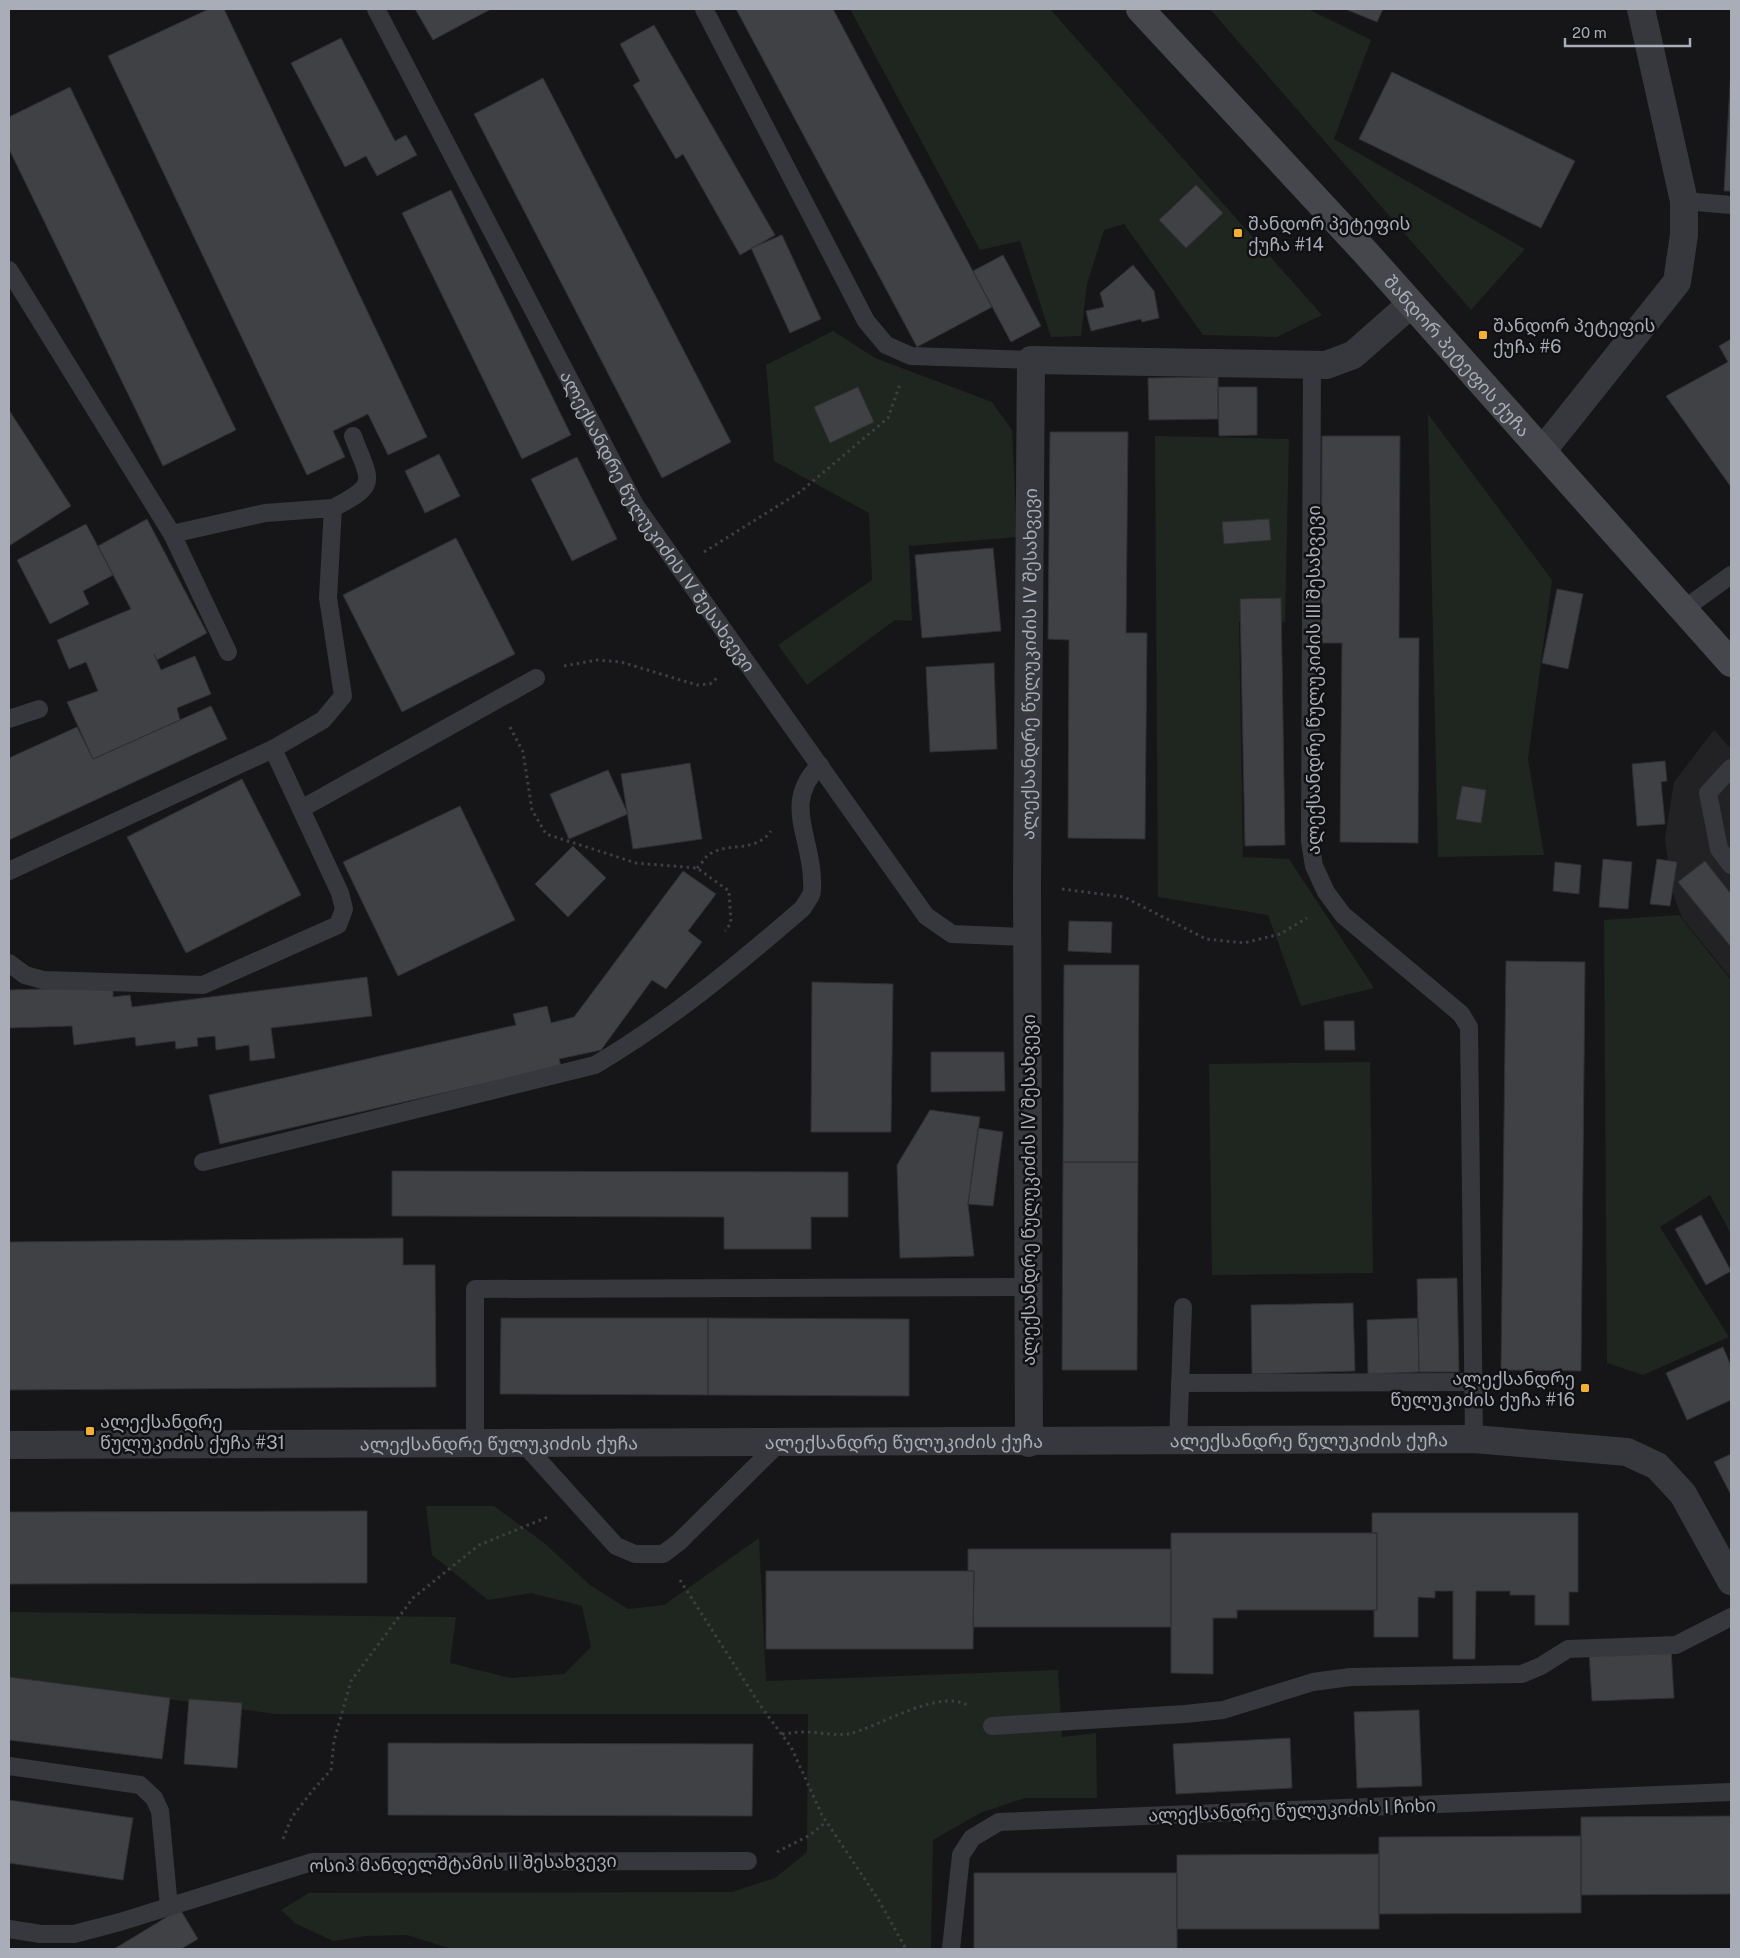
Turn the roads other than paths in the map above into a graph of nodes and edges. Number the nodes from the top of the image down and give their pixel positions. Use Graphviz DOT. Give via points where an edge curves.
graph roads {
  1 [pos="376,9"];
  2 [pos="704,9"];
  3 [pos="1140,9"];
  4 [pos="1641,9"];
  5 [pos="1684,202"];
  6 [pos="1731,205"];
  7 [pos="9,270"];
  8 [pos="1411,304"];
  9 [pos="1031,360"];
  10 [pos="1312,365"];
  11 [pos="353,436"];
  12 [pos="1543,450"];
  13 [pos="333,508"];
  14 [pos="172,534"];
  15 [pos="1731,575"];
  16 [pos="1684,609"];
  17 [pos="228,652"];
  18 [pos="1731,663"];
  19 [pos="536,678"];
  20 [pos="38,709"];
  21 [pos="9,719"];
  22 [pos="273,749"];
  23 [pos="820,766"];
  24 [pos="1731,768"];
  25 [pos="301,809"];
  26 [pos="1731,865"];
  27 [pos="9,872"];
  28 [pos="1027,937"];
  29 [pos="9,963"];
  30 [pos="203,1162"];
  31 [pos="1028,1287"];
  32 [pos="1183,1307"];
  33 [pos="1473,1382"];
  34 [pos="1180,1383"];
  35 [pos="1474,1439"];
  36 [pos="1178,1442"];
  37 [pos="1028,1443"];
  38 [pos="475,1444"];
  39 [pos="524,1444"];
  40 [pos="778,1444"];
  41 [pos="9,1446"];
  42 [pos="1731,1581"];
  43 [pos="1731,1617"];
  44 [pos="992,1726"];
  45 [pos="9,1766"];
  46 [pos="1731,1792"];
  47 [pos="748,1861"];
  48 [pos="168,1907"];
  49 [pos="9,1929"];
  50 [pos="951,1949"];
  1 -- 23 [label="lane, ალექსანდრე წულუკიძის IV შესახვევი" via="635,505"];
  2 -- 9 [label="lane" via="866,321 886,344 911,356"];
  3 -- 8 [label="main road, შანდორ პეტეფის ქუჩა"];
  4 -- 5 [label="street"];
  5 -- 6 [label="lane"];
  5 -- 12 [label="street" via="1684,235 1677,282"];
  7 -- 14 [label="lane"];
  8 -- 10 [label="street" via="1353,355 1326,365"];
  8 -- 12 [label="main road, შანდორ პეტეფის ქუჩა"];
  9 -- 10 [label="street"];
  9 -- 28 [label="street, ალექსანდრე წულუკიძის IV შესახვევი"];
  10 -- 33 [label="lane, ალექსანდრე წულუკიძის III შესახვევი" via="1310,842 1314,866 1343,915 1461,1014 1469,1027"];
  11 -- 13 [label="lane" via="368,474 366,486 360,494"];
  12 -- 16 [label="main road, შანდორ პეტეფის ქუჩა"];
  13 -- 14 [label="lane" via="265,513"];
  13 -- 22 [label="lane" via="328,598 343,696 323,720"];
  14 -- 17 [label="lane"];
  15 -- 16 [label="lane"];
  16 -- 18 [label="main road, შანდორ პეტეფის ქუჩა"];
  19 -- 25 [label="lane"];
  20 -- 21 [label="lane"];
  22 -- 25 [label="lane"];
  22 -- 27 [label="lane"];
  23 -- 28 [label="lane, ალექსანდრე წულუკიძის IV შესახვევი" via="926,916 952,934"];
  23 -- 30 [label="lane" via="807,777 800,801 800,817 812,869 812,893 808,901 719,980 637,1040 595,1065"];
  24 -- 26 [label="lane" via="1708,793 1718,849"];
  25 -- 29 [label="lane" via="340,893 344,908 338,925 203,985 43,980 25,975"];
  28 -- 31 [label="street, ალექსანდრე წულუკიძის IV შესახვევი"];
  31 -- 37 [label="street, ალექსანდრე წულუკიძის IV შესახვევი"];
  31 -- 38 [label="lane" via="475,1289"];
  32 -- 34 [label="lane"];
  33 -- 34 [label="lane"];
  33 -- 35 [label="lane, ალექსანდრე წულუკიძის III შესახვევი"];
  34 -- 36 [label="lane"];
  35 -- 36 [label="street, ალექსანდრე წულუკიძის ქუჩა"];
  35 -- 42 [label="street, ალექსანდრე წულუკიძის ქუჩა" via="1627,1452 1657,1466 1683,1494"];
  36 -- 37 [label="street, ალექსანდრე წულუკიძის ქუჩა"];
  37 -- 40 [label="street, ალექსანდრე წულუკიძის ქუჩა"];
  38 -- 39 [label="street, ალექსანდრე წულუკიძის ქუჩა"];
  38 -- 41 [label="street, ალექსანდრე წულუკიძის ქუჩა"];
  39 -- 40 [label="street, ალექსანდრე წულუკიძის ქუჩა"];
  39 -- 40 [label="lane" via="616,1546 635,1554 663,1554 679,1542"];
  43 -- 44 [label="lane" via="1676,1645 1568,1650 1522,1674 1350,1677 1314,1682 1223,1710"];
  45 -- 48 [label="lane" via="140,1785 154,1798 160,1810"];
  46 -- 50 [label="lane, ალექსანდრე წულუკიძის I ჩიხი" via="999,1822 972,1838 961,1855"];
  47 -- 48 [label="lane, ოსიპ მანდელშტამის II შესახვევი" via="321,1861 279,1871"];
  48 -- 49 [label="lane, ოსიპ მანდელშტამის II შესახვევი" via="74,1934 41,1934"];
}
